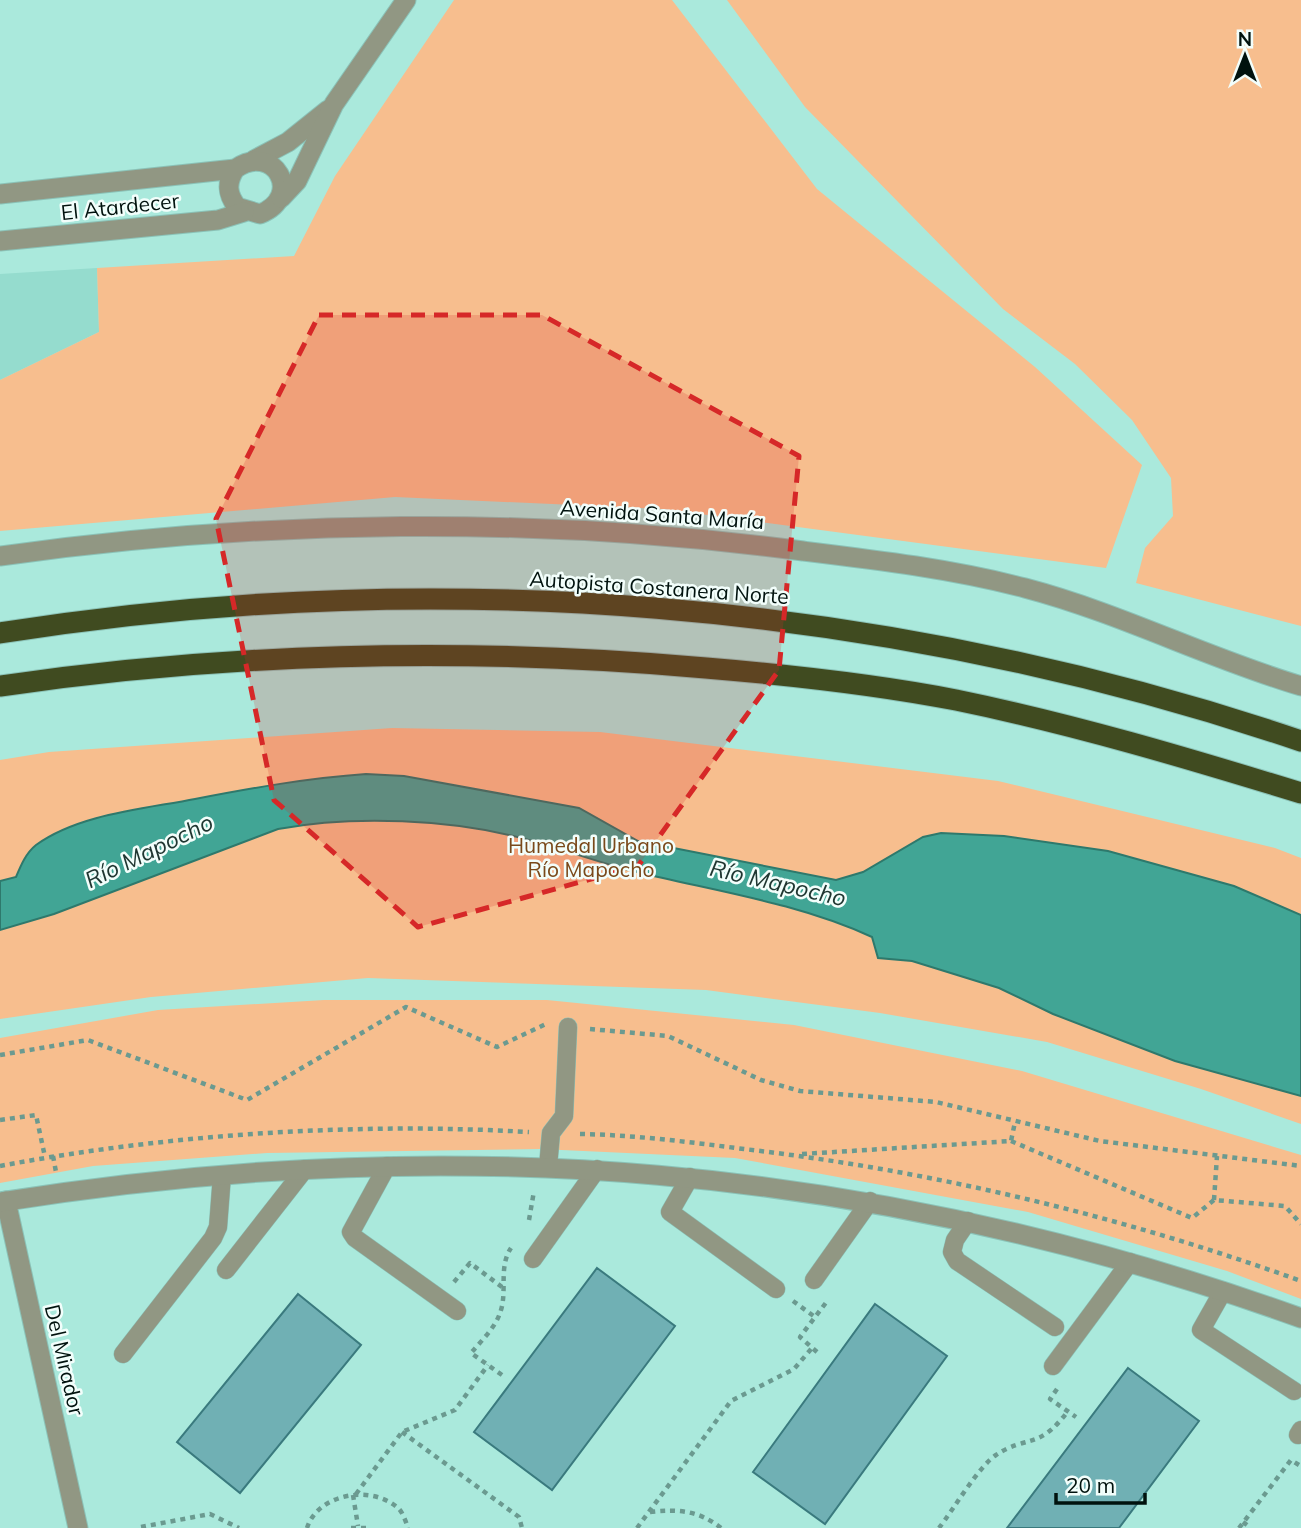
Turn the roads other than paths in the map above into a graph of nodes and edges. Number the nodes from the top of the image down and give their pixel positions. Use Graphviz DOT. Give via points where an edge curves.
graph roads {
  1 [pos="406,0"];
  2 [pos="334,104"];
  3 [pos="254,160"];
  4 [pos="235,169"];
  5 [pos="0,194"];
  6 [pos="281,198"];
  7 [pos="244,212"];
  8 [pos="0,241"];
  9 [pos="0,556"];
  10 [pos="0,633"];
  11 [pos="0,685"];
  12 [pos="1301,686"];
  13 [pos="1301,741"];
  14 [pos="1301,793"];
  15 [pos="568,1027"];
  16 [pos="387,1166"];
  17 [pos="548,1167"];
  18 [pos="305,1169"];
  19 [pos="597,1169"];
  20 [pos="222,1175"];
  21 [pos="690,1177"];
  22 [pos="3,1201"];
  23 [pos="870,1201"];
  24 [pos="968,1221"];
  25 [pos="533,1259"];
  26 [pos="1130,1262"];
  27 [pos="226,1270"];
  28 [pos="814,1280"];
  29 [pos="776,1289"];
  30 [pos="1223,1291"];
  31 [pos="457,1311"];
  32 [pos="1301,1318"];
  33 [pos="1055,1327"];
  34 [pos="123,1354"];
  35 [pos="1053,1366"];
  36 [pos="1294,1391"];
  37 [pos="78,1528"];
  1 -- 2 [label="street"];
  2 -- 3 [label="street" via="288,142"];
  2 -- 6 [label="street" via="297,181"];
  3 -- 4 [label="street"];
  3 -- 6 [label="street" via="264,161 278,172"];
  4 -- 5 [label="street, El Atardecer"];
  4 -- 7 [label="street" via="228,192"];
  6 -- 7 [label="street" via="260,214"];
  7 -- 8 [label="street, El Atardecer" via="218,220"];
  9 -- 12 [label="street, Avenida Santa María" via="197,535 366,528 557,530 762,545 923,567 1026,589 1124,619"];
  10 -- 13 [label="highway, Autopista Costanera Norte" via="186,610 299,602 550,603 702,612 880,634 984,653 1175,700"];
  11 -- 14 [label="highway" via="272,657 460,655 657,663 955,700 1087,731"];
  15 -- 17 [label="lane" via="564,1116 551,1133"];
  16 -- 17 [label="street"];
  16 -- 18 [label="street"];
  16 -- 31 [label="lane" via="351,1232"];
  17 -- 19 [label="street"];
  18 -- 20 [label="street"];
  18 -- 27 [label="lane"];
  19 -- 21 [label="street"];
  19 -- 25 [label="lane"];
  20 -- 22 [label="street"];
  20 -- 34 [label="lane" via="213,1238"];
  21 -- 23 [label="street"];
  21 -- 29 [label="lane" via="670,1212"];
  22 -- 37 [label="street, Del Mirador"];
  23 -- 24 [label="street"];
  23 -- 28 [label="lane"];
  24 -- 26 [label="street"];
  24 -- 33 [label="lane" via="955,1240 952,1252 957,1261"];
  26 -- 30 [label="street"];
  26 -- 35 [label="lane"];
  30 -- 32 [label="street"];
  30 -- 36 [label="lane" via="1201,1330"];
}
